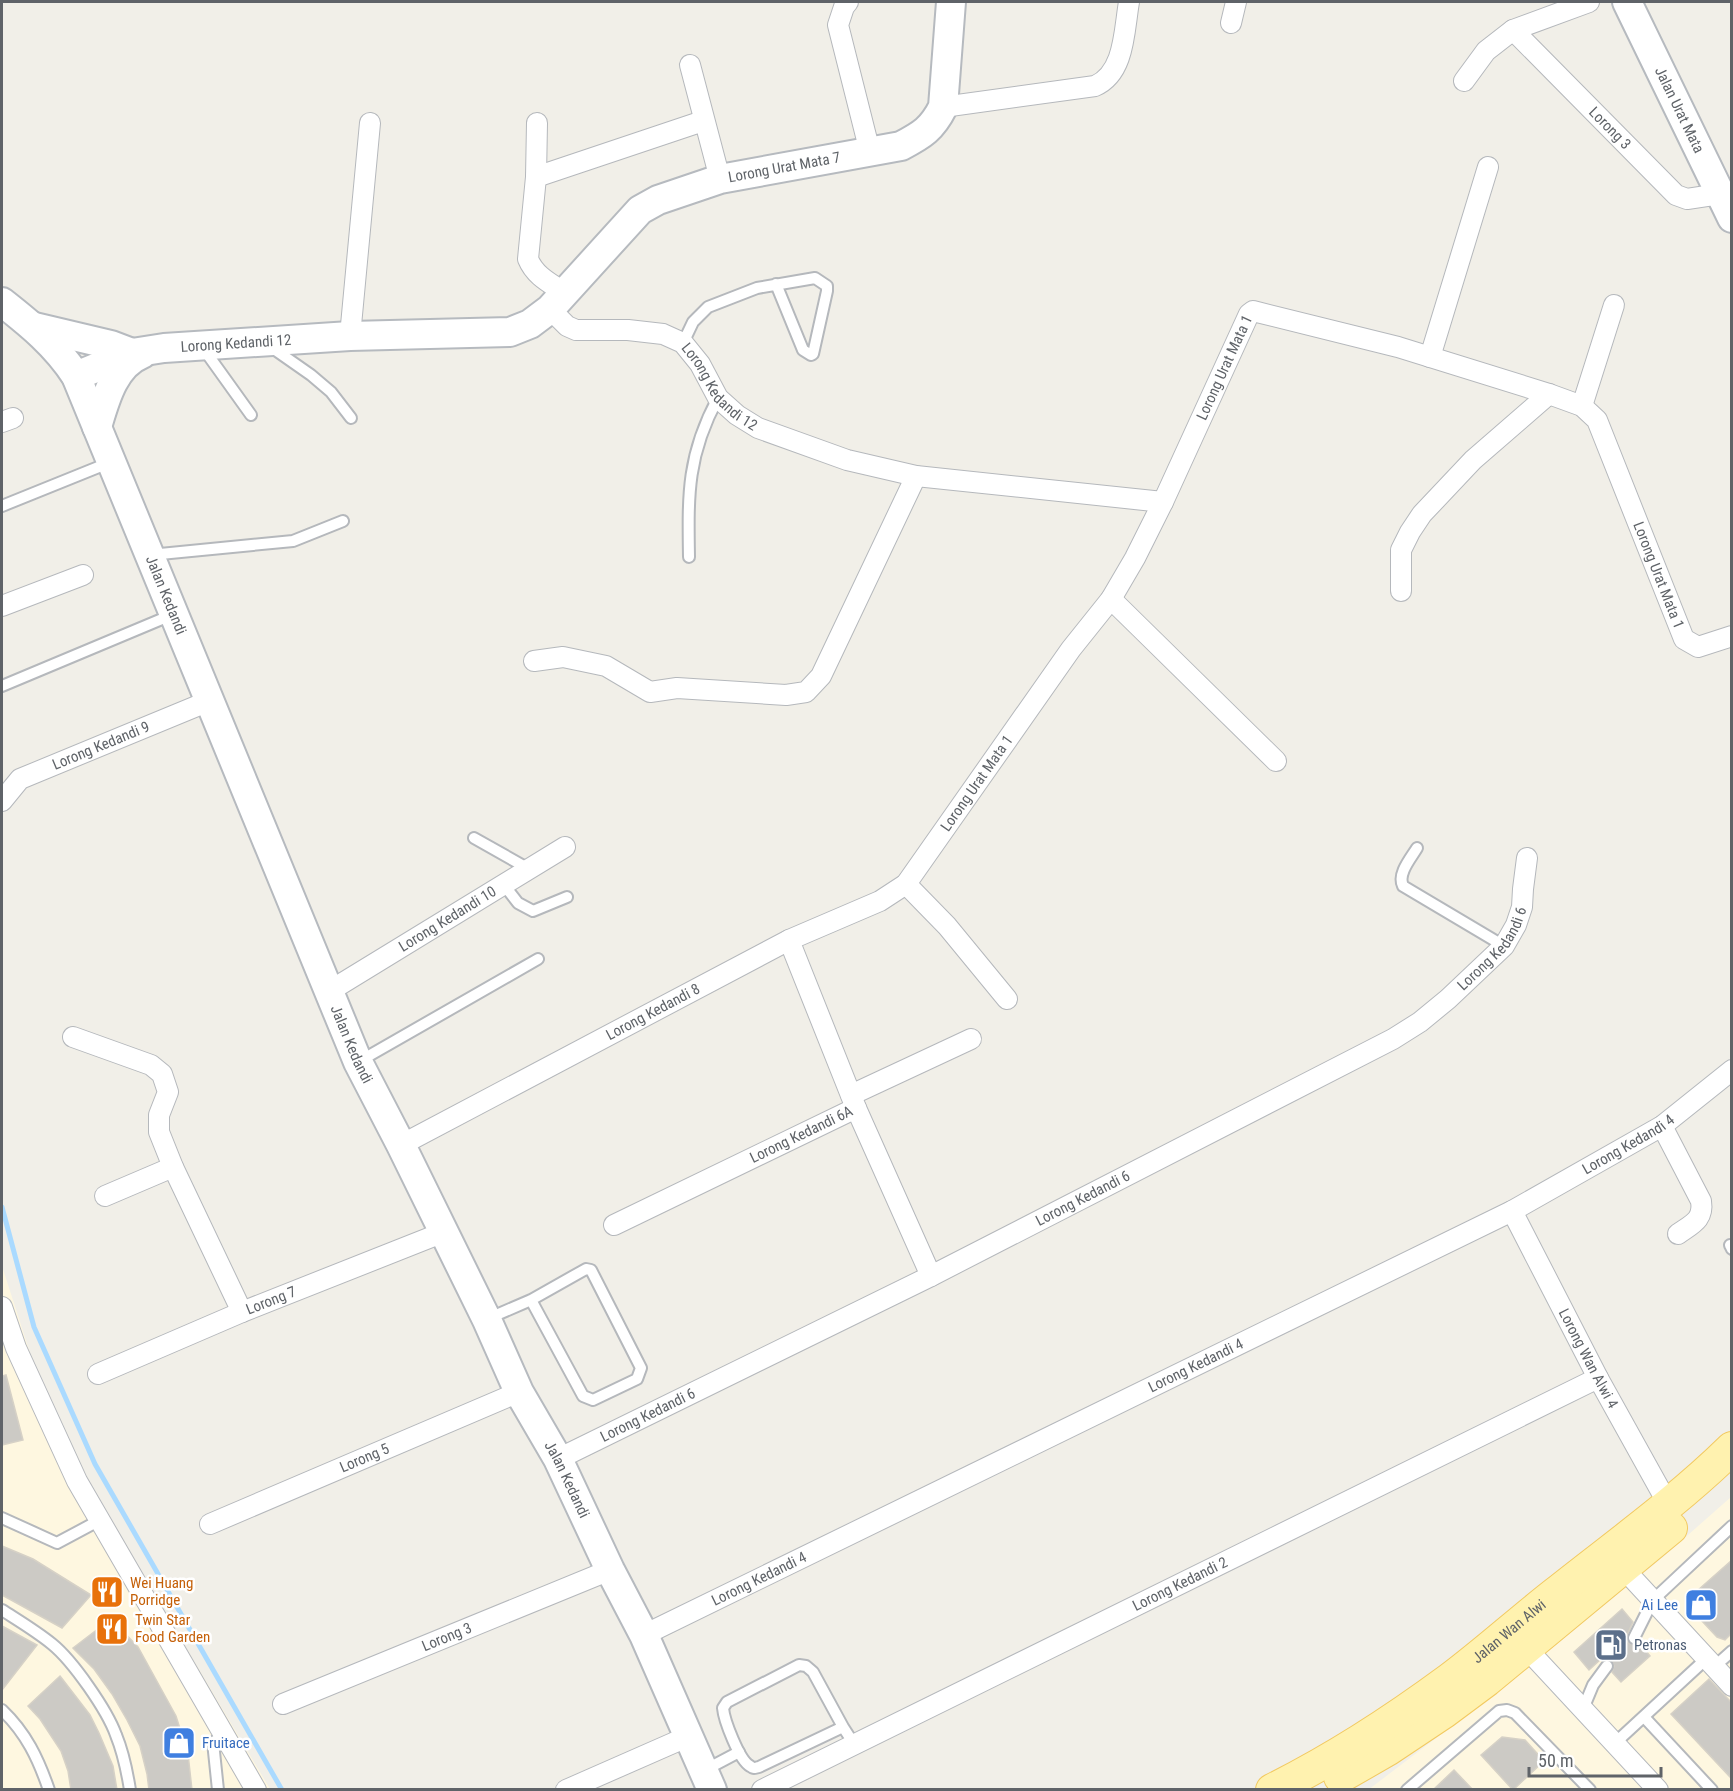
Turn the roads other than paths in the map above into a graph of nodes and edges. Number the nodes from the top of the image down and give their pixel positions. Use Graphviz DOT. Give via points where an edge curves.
graph roads {
  1 [pos="848,2"];
  2 [pos="951,2"];
  3 [pos="1129,2"];
  4 [pos="1236,2"];
  5 [pos="1589,2"];
  6 [pos="1627,2"];
  7 [pos="1231,23"];
  8 [pos="1513,30"];
  9 [pos="690,65"];
  10 [pos="1464,81"];
  11 [pos="943,107"];
  12 [pos="704,121"];
  13 [pos="370,123"];
  14 [pos="537,123"];
  15 [pos="870,152"];
  16 [pos="1488,167"];
  17 [pos="536,177"];
  18 [pos="720,179"];
  19 [pos="1726,206"];
  20 [pos="776,284"];
  21 [pos="557,301"];
  22 [pos="2,302"];
  23 [pos="1614,305"];
  24 [pos="33,326"];
  25 [pos="350,336"];
  26 [pos="263,341"];
  27 [pos="683,343"];
  28 [pos="201,346"];
  29 [pos="142,351"];
  30 [pos="1430,357"];
  31 [pos="76,376"];
  32 [pos="1549,394"];
  33 [pos="718,398"];
  34 [pos="1582,406"];
  35 [pos="251,415"];
  36 [pos="351,418"];
  37 [pos="98,427"];
  38 [pos="112,462"];
  39 [pos="916,476"];
  40 [pos="1163,502"];
  41 [pos="2,506"];
  42 [pos="343,521"];
  43 [pos="150,555"];
  44 [pos="689,557"];
  45 [pos="83,575"];
  46 [pos="1401,591"];
  47 [pos="1111,598"];
  48 [pos="2,606"];
  49 [pos="174,614"];
  50 [pos="1731,636"];
  51 [pos="534,661"];
  52 [pos="2,686"];
  53 [pos="209,701"];
  54 [pos="1276,761"];
  55 [pos="2,801"];
  56 [pos="474,838"];
  57 [pos="565,847"];
  58 [pos="1417,848"];
  59 [pos="1527,858"];
  60 [pos="529,870"];
  61 [pos="906,884"];
  62 [pos="504,885"];
  63 [pos="567,897"];
  64 [pos="789,940"];
  65 [pos="1504,946"];
  66 [pos="537,959"];
  67 [pos="328,992"];
  68 [pos="1007,999"];
  69 [pos="73,1037"];
  70 [pos="971,1039"];
  71 [pos="358,1062"];
  72 [pos="1731,1070"];
  73 [pos="854,1102"];
  74 [pos="1662,1126"];
  75 [pos="401,1145"];
  76 [pos="173,1167"];
  77 [pos="105,1196"];
  78 [pos="1512,1211"];
  79 [pos="614,1225"];
  80 [pos="444,1232"];
  81 [pos="1678,1234"];
  82 [pos="931,1276"];
  83 [pos="531,1300"];
  84 [pos="3,1312"];
  85 [pos="242,1312"];
  86 [pos="487,1320"];
  87 [pos="98,1374"];
  88 [pos="1598,1378"];
  89 [pos="519,1392"];
  90 [pos="1731,1448"];
  91 [pos="558,1460"];
  92 [pos="1731,1477"];
  93 [pos="1668,1504"];
  94 [pos="2,1518"];
  95 [pos="100,1520"];
  96 [pos="210,1524"];
  97 [pos="1731,1526"];
  98 [pos="1623,1568"];
  99 [pos="610,1570"];
  100 [pos="1653,1600"];
  101 [pos="2,1610"];
  102 [pos="644,1635"];
  103 [pos="1634,1638"];
  104 [pos="1526,1648"];
  105 [pos="1731,1651"];
  106 [pos="1710,1663"];
  107 [pos="1607,1666"];
  108 [pos="1731,1686"];
  109 [pos="283,1704"];
  110 [pos="1582,1709"];
  111 [pos="2,1710"];
  112 [pos="1644,1717"];
  113 [pos="843,1727"];
  114 [pos="225,1736"];
  115 [pos="689,1736"];
  116 [pos="1615,1743"];
  117 [pos="854,1744"];
  118 [pos="739,1752"];
  119 [pos="709,1780"];
  120 [pos="49,1790"];
  121 [pos="130,1790"];
  122 [pos="218,1790"];
  123 [pos="256,1790"];
  124 [pos="566,1790"];
  125 [pos="762,1790"];
  126 [pos="1272,1790"];
  127 [pos="1318,1790"];
  128 [pos="1407,1790"];
  129 [pos="1590,1790"];
  130 [pos="1658,1790"];
  131 [pos="1712,1790"];
  1 -- 15 [label="street" via="838,25"];
  2 -- 11 [label="street, Lorong Urat Mata 7"];
  3 -- 11 [label="street" via="1116,65 1106,81 1095,86"];
  4 -- 7 [label="street"];
  5 -- 8 [label="street"];
  6 -- 19 [label="street, Jalan Urat Mata"];
  8 -- 10 [label="street" via="1486,51"];
  8 -- 19 [label="street, Lorong 3" via="1676,195"];
  9 -- 12 [label="street"];
  11 -- 15 [label="street, Lorong Urat Mata 7" via="927,132 901,147"];
  12 -- 17 [label="street"];
  12 -- 18 [label="street"];
  13 -- 25 [label="street"];
  14 -- 17 [label="street"];
  15 -- 18 [label="street, Lorong Urat Mata 7"];
  16 -- 30 [label="street"];
  17 -- 21 [label="street" via="528,259"];
  18 -- 21 [label="street, Lorong Urat Mata 7" via="640,210"];
  20 -- 20 [label="lane" via="815,278 826,286 816,350 811,355 803,350"];
  20 -- 27 [label="lane" via="708,307 693,322"];
  21 -- 25 [label="street, Lorong Kedandi 12" via="530,324 510,332"];
  21 -- 27 [label="street, Lorong Kedandi 12" via="567,326 576,330 663,334"];
  22 -- 24 [label="street, Jalan Kedandi"];
  23 -- 34 [label="street"];
  24 -- 29 [label="street"];
  24 -- 31 [label="street, Jalan Kedandi"];
  25 -- 26 [label="street, Lorong Kedandi 12"];
  26 -- 28 [label="street, Lorong Kedandi 12"];
  26 -- 36 [label="lane" via="331,392"];
  27 -- 33 [label="street, Lorong Kedandi 12" via="700,364"];
  28 -- 29 [label="street, Lorong Kedandi 12"];
  28 -- 35 [label="lane"];
  29 -- 31 [label="street, Lorong Kedandi 12"];
  29 -- 37 [label="street" via="124,367 107,394"];
  30 -- 32 [label="street, Lorong Urat Mata 1"];
  30 -- 40 [label="street, Lorong Urat Mata 1" via="1253,311"];
  31 -- 37 [label="street, Jalan Kedandi"];
  32 -- 34 [label="street, Lorong Urat Mata 1"];
  32 -- 46 [label="street" via="1473,460 1422,514 1401,550"];
  33 -- 39 [label="street, Lorong Kedandi 12" via="758,428 847,460"];
  33 -- 44 [label="lane" via="705,422 690,474"];
  34 -- 50 [label="street, Lorong Urat Mata 1" via="1597,420 1684,639 1698,647"];
  37 -- 38 [label="street, Jalan Kedandi"];
  38 -- 41 [label="lane"];
  38 -- 43 [label="street, Jalan Kedandi"];
  39 -- 40 [label="street, Lorong Kedandi 12"];
  39 -- 51 [label="street" via="821,676 806,692 786,695 677,688 650,692 606,666 563,657"];
  40 -- 47 [label="street, Lorong Urat Mata 1"];
  42 -- 43 [label="lane" via="284,543"];
  43 -- 49 [label="street, Jalan Kedandi"];
  45 -- 48 [label="street"];
  47 -- 54 [label="street"];
  47 -- 61 [label="street, Lorong Urat Mata 1"];
  49 -- 52 [label="lane"];
  49 -- 53 [label="street, Jalan Kedandi"];
  53 -- 55 [label="street, Lorong Kedandi 9" via="20,778"];
  53 -- 67 [label="street, Jalan Kedandi"];
  56 -- 60 [label="lane"];
  57 -- 60 [label="street, Lorong Kedandi 10"];
  58 -- 65 [label="lane" via="1401,875 1403,886"];
  59 -- 65 [label="street, Lorong Kedandi 6" via="1522,907"];
  60 -- 62 [label="street, Lorong Kedandi 10"];
  61 -- 64 [label="street, Lorong Kedandi 8" via="880,901"];
  61 -- 68 [label="street" via="947,926"];
  62 -- 63 [label="lane" via="518,903 533,911"];
  62 -- 67 [label="street, Lorong Kedandi 10"];
  64 -- 73 [label="street"];
  64 -- 75 [label="street, Lorong Kedandi 8"];
  65 -- 82 [label="street, Lorong Kedandi 6" via="1448,999 1393,1040"];
  66 -- 71 [label="lane"];
  67 -- 71 [label="street, Jalan Kedandi"];
  69 -- 76 [label="street" via="151,1065 162,1074 168,1092 159,1115 159,1132"];
  70 -- 73 [label="street"];
  71 -- 75 [label="street, Jalan Kedandi"];
  72 -- 74 [label="street, Lorong Kedandi 4"];
  73 -- 79 [label="street, Lorong Kedandi 6A"];
  73 -- 82 [label="street, Lorong Kedandi 6A"];
  74 -- 78 [label="street, Lorong Kedandi 4"];
  74 -- 81 [label="street" via="1701,1201 1702,1211 1697,1220"];
  75 -- 80 [label="street, Jalan Kedandi"];
  76 -- 77 [label="street"];
  76 -- 85 [label="street"];
  78 -- 88 [label="street, Lorong Wan Alwi 4"];
  78 -- 102 [label="street, Lorong Kedandi 4"];
  80 -- 85 [label="street, Lorong 7"];
  80 -- 86 [label="street, Jalan Kedandi"];
  82 -- 91 [label="street, Lorong Kedandi 6"];
  83 -- 83 [label="lane" via="583,1396 593,1400 637,1379 641,1368 591,1270 586,1269"];
  83 -- 86 [label="lane"];
  84 -- 95 [label="street" via="77,1481"];
  85 -- 87 [label="street, Lorong 7"];
  86 -- 89 [label="street, Jalan Kedandi"];
  88 -- 93 [label="street, Lorong Wan Alwi 4"];
  88 -- 117 [label="street, Lorong Kedandi 2"];
  89 -- 91 [label="street, Jalan Kedandi"];
  89 -- 96 [label="street, Lorong 5"];
  90 -- 93 [label="main road, Jalan Wan Alwi"];
  91 -- 99 [label="street, Jalan Kedandi"];
  92 -- 98 [label="main road, Jalan Wan Alwi"];
  93 -- 126 [label="main road, Jalan Wan Alwi" via="1451,1678 1384,1726"];
  94 -- 95 [label="lane" via="57,1542"];
  95 -- 114 [label="street"];
  97 -- 100 [label="lane"];
  98 -- 100 [label="street"];
  98 -- 104 [label="main road, Jalan Wan Alwi"];
  99 -- 102 [label="street, Jalan Kedandi"];
  99 -- 109 [label="street, Lorong 3"];
  100 -- 103 [label="lane"];
  100 -- 106 [label="street"];
  101 -- 121 [label="lane" via="54,1645 101,1706 116,1734"];
  102 -- 115 [label="street, Jalan Kedandi"];
  104 -- 110 [label="street"];
  104 -- 127 [label="main road, Jalan Wan Alwi" via="1444,1712"];
  105 -- 106 [label="lane"];
  106 -- 108 [label="street"];
  106 -- 112 [label="lane"];
  107 -- 110 [label="lane"];
  110 -- 116 [label="street"];
  111 -- 120 [label="lane" via="15,1722 38,1758"];
  112 -- 116 [label="lane"];
  112 -- 131 [label="lane"];
  113 -- 117 [label="lane"];
  113 -- 118 [label="lane" via="759,1767 747,1764"];
  113 -- 118 [label="lane" via="813,1672 799,1665 727,1702 723,1716"];
  114 -- 122 [label="lane" via="213,1742"];
  114 -- 123 [label="street"];
  115 -- 119 [label="street, Jalan Kedandi"];
  115 -- 124 [label="street"];
  116 -- 130 [label="street"];
  117 -- 125 [label="street, Lorong Kedandi 2"];
  118 -- 119 [label="lane"];
  128 -- 129 [label="lane" via="1499,1711 1507,1710 1515,1713"];
}
